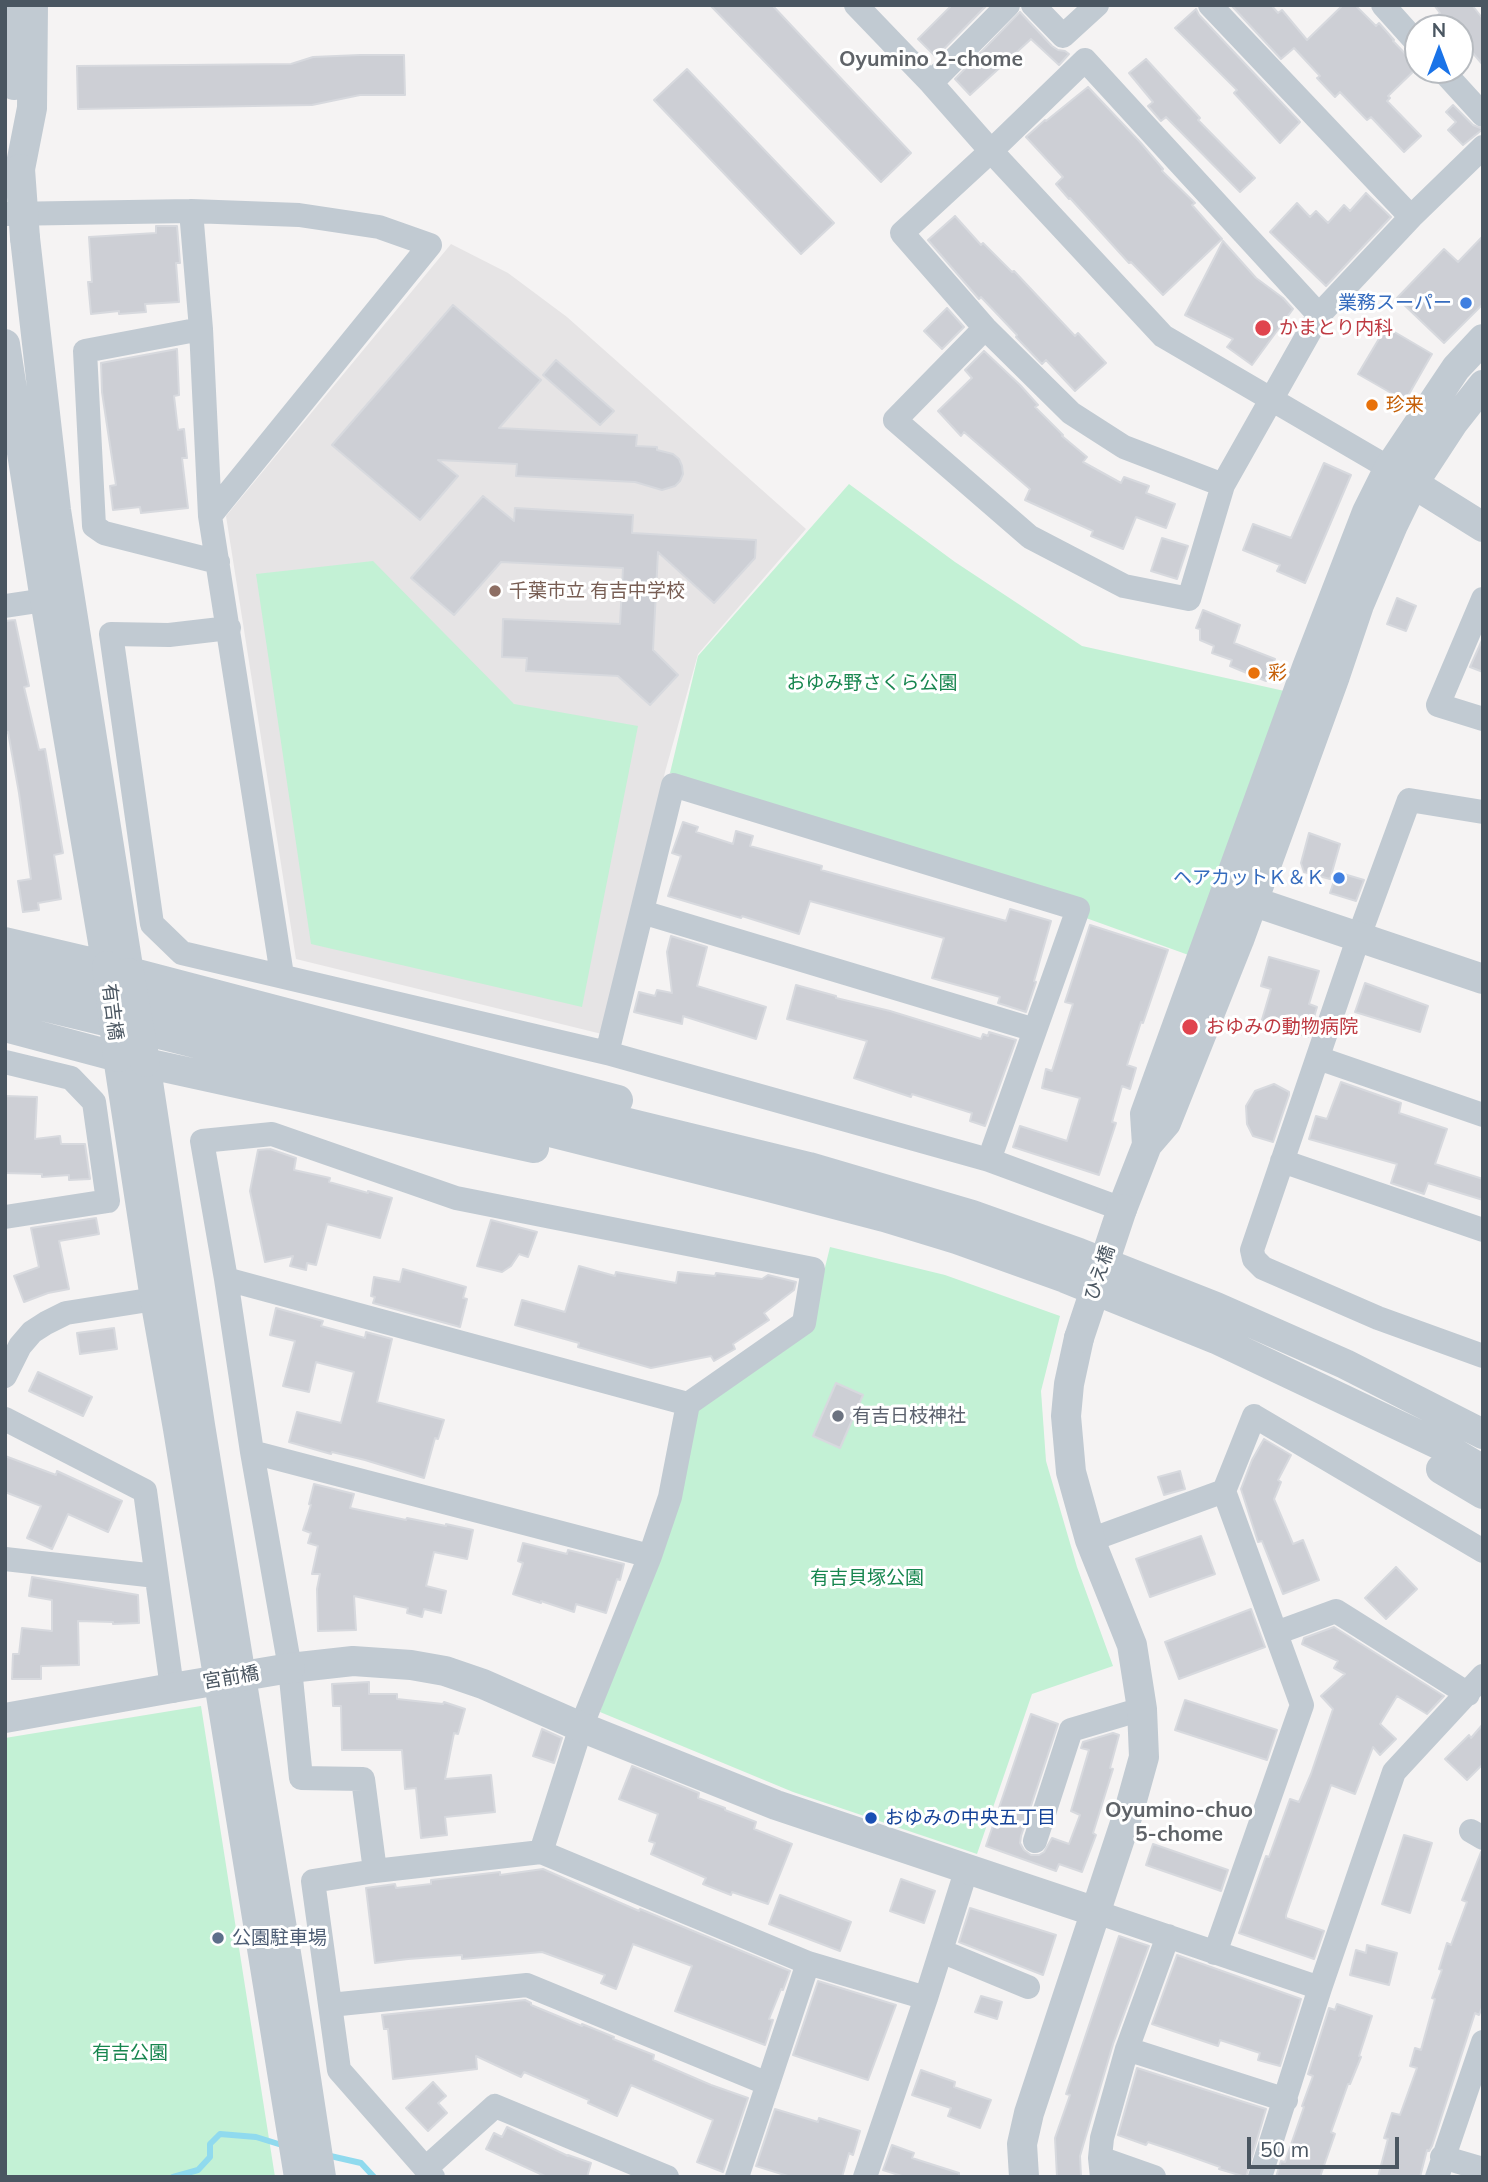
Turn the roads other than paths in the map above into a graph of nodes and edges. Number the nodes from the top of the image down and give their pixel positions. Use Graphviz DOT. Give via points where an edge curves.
graph roads {
  1 [pos="9,5"];
  2 [pos="33,5"];
  3 [pos="856,5"];
  4 [pos="1008,5"];
  5 [pos="1033,5"];
  6 [pos="1097,5"];
  7 [pos="1210,5"];
  8 [pos="1382,5"];
  9 [pos="1404,29"];
  10 [pos="931,83"];
  11 [pos="1455,84"];
  12 [pos="1483,115"];
  13 [pos="1483,147"];
  14 [pos="990,151"];
  15 [pos="20,169"];
  16 [pos="191,211"];
  17 [pos="5,214"];
  18 [pos="1411,217"];
  19 [pos="1319,315"];
  20 [pos="985,328"];
  21 [pos="201,329"];
  22 [pos="1483,339"];
  23 [pos="5,344"];
  24 [pos="1483,385"];
  25 [pos="1271,398"];
  26 [pos="1401,476"];
  27 [pos="1223,485"];
  28 [pos="210,516"];
  29 [pos="1483,527"];
  30 [pos="218,562"];
  31 [pos="1483,599"];
  32 [pos="45,600"];
  33 [pos="5,606"];
  34 [pos="229,628"];
  35 [pos="1483,719"];
  36 [pos="1483,812"];
  37 [pos="1240,898"];
  38 [pos="642,912"];
  39 [pos="1359,936"];
  40 [pos="5,942"];
  41 [pos="118,970"];
  42 [pos="5,971"];
  43 [pos="282,975"];
  44 [pos="1483,978"];
  45 [pos="5,997"];
  46 [pos="5,1027"];
  47 [pos="1035,1030"];
  48 [pos="607,1053"];
  49 [pos="1318,1058"];
  50 [pos="132,1060"];
  51 [pos="5,1062"];
  52 [pos="1483,1115"];
  53 [pos="989,1160"];
  54 [pos="1282,1161"];
  55 [pos="809,1167"];
  56 [pos="765,1186"];
  57 [pos="1122,1209"];
  58 [pos="5,1217"];
  59 [pos="1483,1230"];
  60 [pos="226,1279"];
  61 [pos="155,1299"];
  62 [pos="1483,1356"];
  63 [pos="5,1376"];
  64 [pos="1336,1395"];
  65 [pos="688,1404"];
  66 [pos="1436,1409"];
  67 [pos="1483,1417"];
  68 [pos="5,1419"];
  69 [pos="1483,1434"];
  70 [pos="252,1452"];
  71 [pos="1483,1470"];
  72 [pos="1224,1491"];
  73 [pos="1483,1494"];
  74 [pos="1090,1540"];
  75 [pos="1483,1550"];
  76 [pos="650,1556"];
  77 [pos="5,1559"];
  78 [pos="156,1576"];
  79 [pos="1276,1633"];
  80 [pos="290,1668"];
  81 [pos="1475,1685"];
  82 [pos="172,1688"];
  83 [pos="1142,1709"];
  84 [pos="5,1718"];
  85 [pos="581,1727"];
  86 [pos="1035,1841"];
  87 [pos="541,1852"];
  88 [pos="967,1868"];
  89 [pos="375,1871"];
  90 [pos="1096,1912"];
  91 [pos="1168,1936"];
  92 [pos="941,1951"];
  93 [pos="1215,1953"];
  94 [pos="808,1963"];
  95 [pos="1028,1987"];
  96 [pos="1320,1988"];
  97 [pos="926,1998"];
  98 [pos="330,2005"];
  99 [pos="1483,2042"];
  100 [pos="1127,2049"];
  101 [pos="768,2084"];
  102 [pos="1286,2100"];
  103 [pos="1483,2111"];
  104 [pos="1456,2118"];
  105 [pos="303,2127"];
  106 [pos="1101,2167"];
  107 [pos="1439,2167"];
  108 [pos="1483,2169"];
  109 [pos="429,2173"];
  110 [pos="313,2176"];
  111 [pos="667,2177"];
  112 [pos="737,2177"];
  113 [pos="865,2177"];
  114 [pos="1024,2177"];
  115 [pos="1154,2177"];
  116 [pos="1260,2177"];
  1 -- 15 [label="street"];
  2 -- 15 [label="street" via="32,108"];
  3 -- 10 [label="street"];
  4 -- 10 [label="street"];
  5 -- 6 [label="street" via="1063,36"];
  7 -- 18 [label="street"];
  8 -- 9 [label="street"];
  10 -- 14 [label="street"];
  11 -- 12 [label="street"];
  13 -- 18 [label="street"];
  14 -- 19 [label="street" via="1085,60"];
  14 -- 20 [label="street" via="902,233"];
  14 -- 25 [label="street" via="1163,336"];
  15 -- 41 [label="street, bridge" via="57,510"];
  16 -- 17 [label="street"];
  16 -- 21 [label="street"];
  16 -- 28 [label="street" via="299,215 379,227 430,245"];
  18 -- 19 [label="street"];
  19 -- 25 [label="street"];
  20 -- 27 [label="street" via="1071,413 1124,447"];
  20 -- 27 [label="street" via="895,420 1030,537 1124,586 1189,599"];
  21 -- 28 [label="street"];
  21 -- 30 [label="street" via="85,351 94,526 104,533"];
  22 -- 26 [label="street" via="1456,368"];
  23 -- 32 [label="street"];
  24 -- 26 [label="street"];
  25 -- 26 [label="street"];
  25 -- 27 [label="street"];
  26 -- 29 [label="street"];
  26 -- 37 [label="street" via="1294,790"];
  26 -- 37 [label="street" via="1367,512 1307,667 1267,778"];
  28 -- 30 [label="street"];
  30 -- 34 [label="street"];
  31 -- 35 [label="street" via="1438,705"];
  32 -- 33 [label="street"];
  32 -- 41 [label="street"];
  34 -- 43 [label="street"];
  34 -- 43 [label="street" via="169,635 111,634 152,924 182,953"];
  36 -- 39 [label="street" via="1409,800"];
  37 -- 39 [label="street"];
  37 -- 57 [label="street, ひえ橋" via="1145,1114 1147,1145"];
  38 -- 47 [label="street"];
  38 -- 47 [label="street" via="673,785 1078,909"];
  38 -- 48 [label="street"];
  39 -- 44 [label="street"];
  39 -- 49 [label="street"];
  40 -- 41 [label="street"];
  41 -- 50 [label="street, 有吉橋, bridge"];
  41 -- 55 [label="street" via="741,1132 781,1147"];
  42 -- 55 [label="street"];
  43 -- 48 [label="street"];
  45 -- 56 [label="street"];
  46 -- 50 [label="street"];
  47 -- 53 [label="street"];
  48 -- 53 [label="street"];
  49 -- 52 [label="street"];
  49 -- 54 [label="street"];
  50 -- 56 [label="street" via="656,1175"];
  50 -- 61 [label="street"];
  50 -- 105 [label="street" via="200,1425"];
  51 -- 58 [label="street" via="71,1078 94,1102 108,1201"];
  53 -- 57 [label="street"];
  54 -- 59 [label="street"];
  54 -- 62 [label="street" via="1252,1250 1263,1268 1378,1318"];
  55 -- 66 [label="street" via="1079,1252 1216,1307"];
  56 -- 64 [label="street" via="956,1239 1065,1278 1216,1339"];
  57 -- 74 [label="street, ひえ橋, bridge" via="1079,1338 1069,1384 1067,1445"];
  60 -- 65 [label="street"];
  60 -- 65 [label="street" via="202,1141 272,1134 456,1198 813,1269 804,1323"];
  60 -- 70 [label="street"];
  61 -- 63 [label="street" via="66,1313 46,1323 20,1346"];
  61 -- 105 [label="street" via="274,2033"];
  64 -- 71 [label="street"];
  64 -- 73 [label="street" via="1368,1424"];
  65 -- 76 [label="street" via="670,1497"];
  66 -- 67 [label="street"];
  66 -- 69 [label="street"];
  68 -- 78 [label="street" via="145,1491"];
  70 -- 76 [label="street"];
  70 -- 80 [label="street"];
  72 -- 74 [label="street"];
  72 -- 75 [label="street" via="1255,1416"];
  72 -- 79 [label="street"];
  74 -- 83 [label="street, ひえ橋" via="1132,1645"];
  76 -- 85 [label="street"];
  77 -- 78 [label="street"];
  78 -- 82 [label="street"];
  79 -- 81 [label="street" via="1336,1611"];
  79 -- 93 [label="street" via="1302,1705"];
  80 -- 82 [label="street, 宮前橋, bridge"];
  80 -- 85 [label="street, 宮前橋" via="353,1661 445,1671"];
  80 -- 89 [label="street" via="301,1778 363,1779"];
  81 -- 96 [label="street" via="1394,1772"];
  82 -- 84 [label="street, 宮前橋"];
  83 -- 86 [label="street" via="1071,1730"];
  83 -- 90 [label="street, ひえ橋" via="1144,1757"];
  85 -- 87 [label="street"];
  85 -- 88 [label="street, 宮前橋" via="776,1805"];
  87 -- 89 [label="street"];
  87 -- 94 [label="street"];
  88 -- 90 [label="street, 宮前橋"];
  88 -- 92 [label="street"];
  89 -- 98 [label="street" via="313,1881"];
  90 -- 91 [label="street"];
  90 -- 114 [label="street, ひえ橋" via="1029,2113 1023,2144"];
  91 -- 93 [label="street"];
  91 -- 100 [label="street"];
  92 -- 95 [label="street"];
  92 -- 97 [label="street"];
  93 -- 96 [label="street"];
  94 -- 97 [label="street"];
  94 -- 101 [label="street"];
  96 -- 102 [label="street"];
  97 -- 113 [label="street"];
  98 -- 101 [label="street" via="527,1985"];
  98 -- 109 [label="street" via="339,2070"];
  99 -- 104 [label="street"];
  100 -- 102 [label="street"];
  100 -- 106 [label="street" via="1102,2138"];
  101 -- 112 [label="street"];
  102 -- 116 [label="street"];
  103 -- 104 [label="street"];
  104 -- 107 [label="street"];
  105 -- 110 [label="street"];
  106 -- 115 [label="street"];
  107 -- 108 [label="street"];
  109 -- 111 [label="street" via="495,2106"];
}
